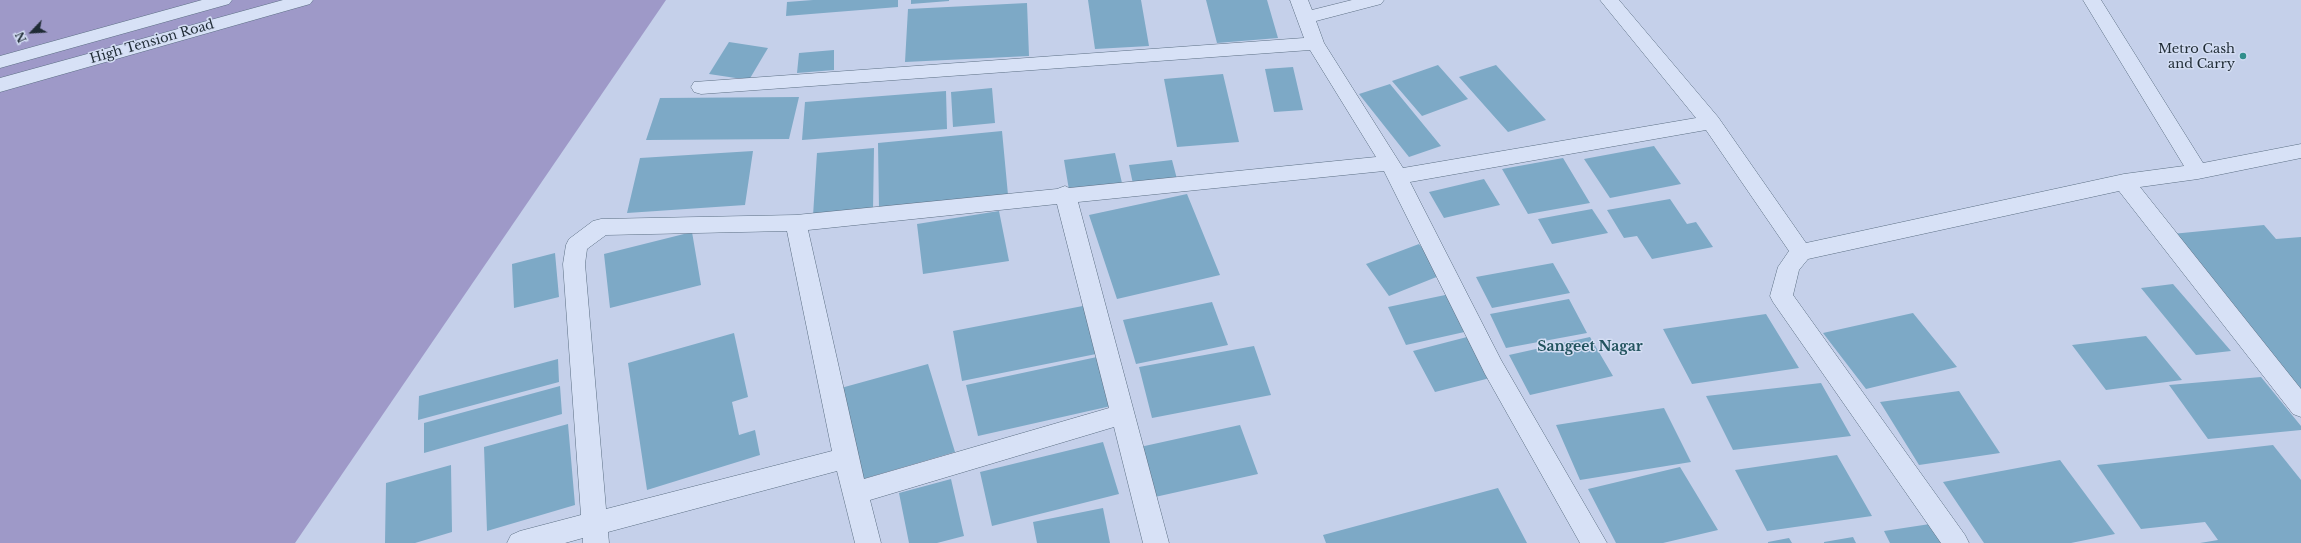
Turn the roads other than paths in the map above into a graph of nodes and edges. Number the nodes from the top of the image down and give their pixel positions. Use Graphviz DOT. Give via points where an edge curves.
graph roads {
  1 [pos="223,0"];
  2 [pos="304,0"];
  3 [pos="1375,0"];
  4 [pos="1609,0"];
  5 [pos="2092,0"];
  6 [pos="1302,9"];
  7 [pos="1315,43"];
  8 [pos="0,62"];
  9 [pos="0,85"];
  10 [pos="701,87"];
  11 [pos="1711,122"];
  12 [pos="2301,150"];
  13 [pos="1393,170"];
  14 [pos="2198,172"];
  15 [pos="2124,182"];
  16 [pos="1064,194"];
  17 [pos="796,223"];
  18 [pos="1801,252"];
  19 [pos="2301,407"];
  20 [pos="1123,414"];
  21 [pos="846,458"];
  22 [pos="856,493"];
  23 [pos="595,534"];
  24 [pos="520,543"];
  25 [pos="868,543"];
  26 [pos="1156,543"];
  27 [pos="1594,543"];
  28 [pos="1956,543"];
  1 -- 8 [label="street, High Tension Road"];
  2 -- 9 [label="street, High Tension Road"];
  3 -- 6 [label="street"];
  4 -- 11 [label="street"];
  5 -- 14 [label="street"];
  6 -- 7 [label="street"];
  7 -- 10 [label="street"];
  7 -- 13 [label="street"];
  11 -- 13 [label="street"];
  11 -- 18 [label="street"];
  12 -- 14 [label="street"];
  13 -- 16 [label="street"];
  13 -- 27 [label="street" via="1493,367"];
  14 -- 15 [label="street"];
  15 -- 18 [label="street"];
  15 -- 19 [label="street"];
  16 -- 17 [label="street"];
  16 -- 20 [label="street"];
  17 -- 21 [label="street"];
  17 -- 23 [label="street" via="601,227 577,245 574,264"];
  18 -- 28 [label="street" via="1789,268 1781,296"];
  20 -- 22 [label="street"];
  20 -- 26 [label="street"];
  21 -- 22 [label="street"];
  21 -- 23 [label="street"];
  22 -- 25 [label="street"];
  23 -- 24 [label="street"];
}
